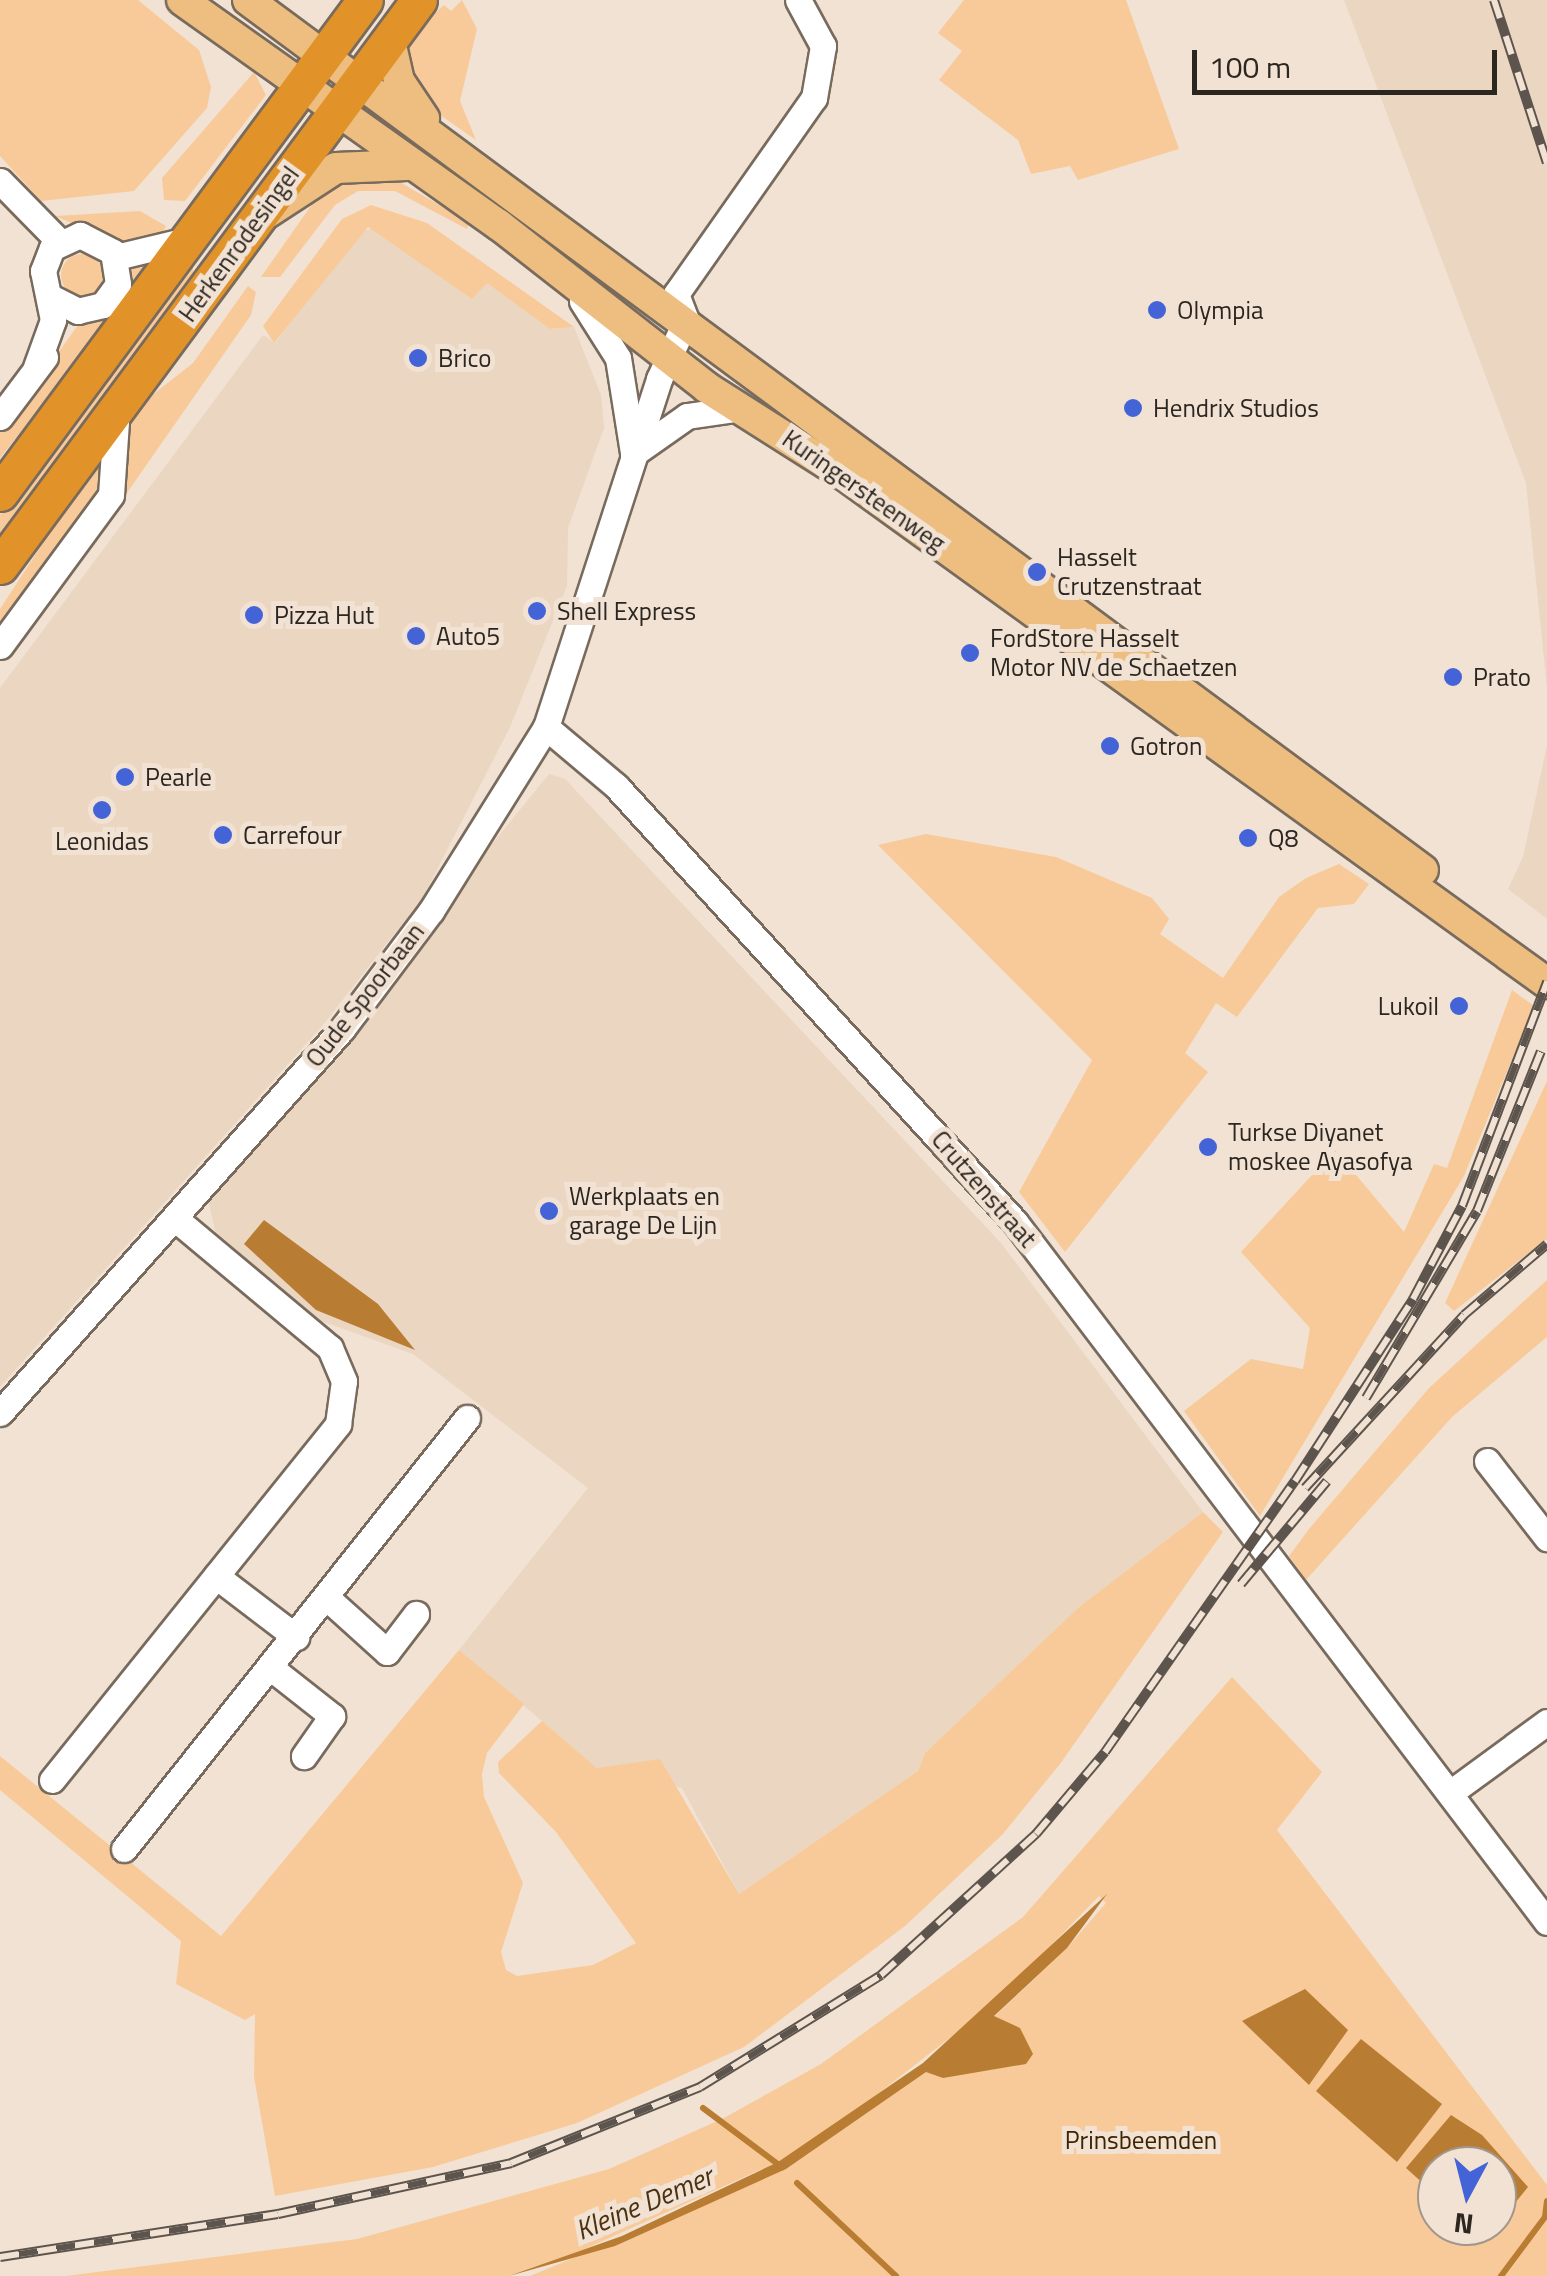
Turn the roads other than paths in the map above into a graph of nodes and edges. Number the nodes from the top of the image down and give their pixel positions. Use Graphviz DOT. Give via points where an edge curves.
graph roads {
  1 [pos="182,0"];
  2 [pos="248,0"];
  3 [pos="365,0"];
  4 [pos="419,0"];
  5 [pos="798,0"];
  6 [pos="390,41"];
  7 [pos="325,51"];
  8 [pos="360,80"];
  9 [pos="297,85"];
  10 [pos="334,114"];
  11 [pos="429,130"];
  12 [pos="410,166"];
  13 [pos="0,181"];
  14 [pos="256,220"];
  15 [pos="187,240"];
  16 [pos="59,241"];
  17 [pos="116,257"];
  18 [pos="562,272"];
  19 [pos="52,298"];
  20 [pos="78,312"];
  21 [pos="686,320"];
  22 [pos="667,357"];
  23 [pos="36,368"];
  24 [pos="117,406"];
  25 [pos="742,408"];
  26 [pos="0,417"];
  27 [pos="633,454"];
  28 [pos="0,493"];
  29 [pos="0,566"];
  30 [pos="0,646"];
  31 [pos="546,726"];
  32 [pos="1547,959"];
  33 [pos="1547,983"];
  34 [pos="178,1220"];
  35 [pos="0,1413"];
  36 [pos="467,1418"];
  37 [pos="1487,1461"];
  38 [pos="1547,1538"];
  39 [pos="216,1576"];
  40 [pos="326,1597"];
  41 [pos="416,1614"];
  42 [pos="296,1637"];
  43 [pos="271,1668"];
  44 [pos="1547,1722"];
  45 [pos="304,1756"];
  46 [pos="52,1780"];
  47 [pos="1450,1793"];
  48 [pos="124,1848"];
  49 [pos="1547,1922"];
  1 -- 9 [label="main road, Kuringersteenweg"];
  2 -- 7 [label="main road, Kuringersteenweg"];
  3 -- 7 [label="highway, Herkenrodesingel"];
  4 -- 6 [label="highway, Herkenrodesingel"];
  5 -- 21 [label="street" via="823,46 814,98 688,272 676,294"];
  6 -- 8 [label="highway, Herkenrodesingel"];
  6 -- 11 [label="main road" via="399,81"];
  7 -- 8 [label="main road, Kuringersteenweg"];
  7 -- 9 [label="highway, Herkenrodesingel"];
  8 -- 10 [label="highway, Herkenrodesingel"];
  8 -- 11 [label="main road, Kuringersteenweg"];
  9 -- 10 [label="main road, Kuringersteenweg"];
  9 -- 15 [label="highway, Herkenrodesingel"];
  10 -- 12 [label="main road, Kuringersteenweg"];
  10 -- 14 [label="highway, Herkenrodesingel"];
  11 -- 21 [label="main road, Kuringersteenweg"];
  12 -- 14 [label="main road" via="336,168"];
  12 -- 18 [label="main road, Kuringersteenweg"];
  13 -- 16 [label="street"];
  14 -- 24 [label="highway, Herkenrodesingel"];
  15 -- 17 [label="street, Herkenrodesingel"];
  15 -- 28 [label="highway, Herkenrodesingel"];
  16 -- 17 [label="street" via="95,238"];
  16 -- 19 [label="street" via="43,271"];
  17 -- 20 [label="street" via="112,296"];
  18 -- 22 [label="main road, Kuringersteenweg"];
  18 -- 27 [label="street" via="618,358"];
  19 -- 20 [label="street"];
  19 -- 23 [label="street"];
  20 -- 23 [label="street"];
  21 -- 22 [label="street"];
  21 -- 32 [label="main road, Kuringersteenweg" via="1031,585"];
  22 -- 25 [label="main road, Kuringersteenweg"];
  22 -- 27 [label="street"];
  23 -- 26 [label="street"];
  24 -- 29 [label="highway, Herkenrodesingel"];
  24 -- 30 [label="street" via="110,495"];
  25 -- 27 [label="street" via="687,416"];
  25 -- 33 [label="main road, Kuringersteenweg"];
  27 -- 31 [label="street"];
  31 -- 34 [label="street, Oude Spoorbaan" via="431,912"];
  31 -- 47 [label="street, Crutzenstraat" via="616,786 1015,1222"];
  34 -- 35 [label="street, Oude Spoorbaan"];
  34 -- 39 [label="street" via="330,1348 344,1381 338,1424"];
  36 -- 40 [label="street"];
  37 -- 38 [label="street"];
  39 -- 42 [label="street"];
  39 -- 46 [label="street"];
  40 -- 41 [label="street" via="386,1652"];
  40 -- 42 [label="street"];
  42 -- 43 [label="street"];
  43 -- 45 [label="street" via="332,1716"];
  43 -- 48 [label="street"];
  44 -- 47 [label="street"];
  47 -- 49 [label="street, Crutzenstraat"];
}
